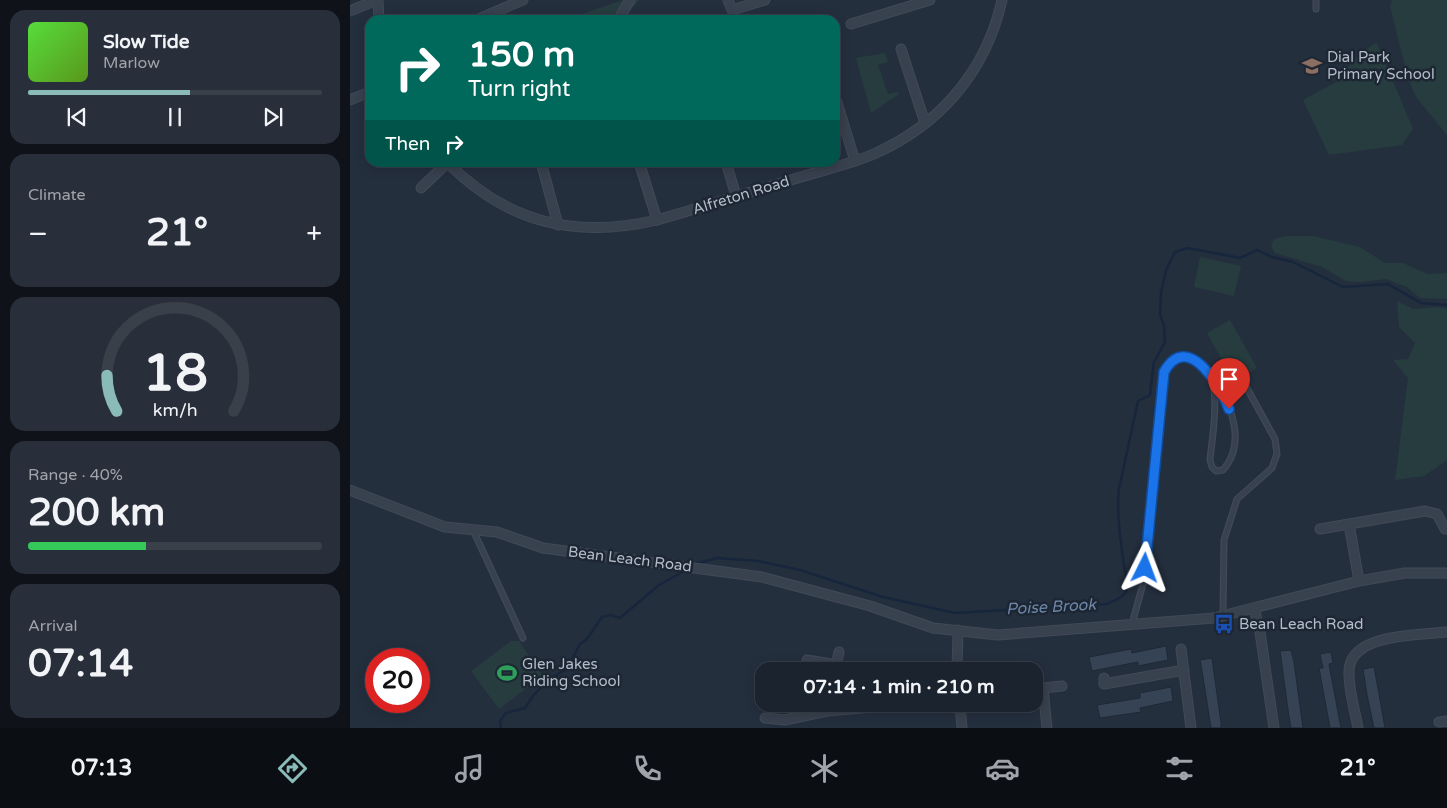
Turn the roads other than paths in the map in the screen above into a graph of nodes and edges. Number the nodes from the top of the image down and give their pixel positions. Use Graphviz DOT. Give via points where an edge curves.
graph roads {
  1 [pos="378,0"];
  2 [pos="523,0"];
  3 [pos="630,0"];
  4 [pos="728,0"];
  5 [pos="765,0"];
  6 [pos="930,0"];
  7 [pos="1002,0"];
  8 [pos="1316,0"];
  9 [pos="1316,9"];
  10 [pos="350,11"];
  11 [pos="379,15"];
  12 [pos="488,15"];
  13 [pos="626,15"];
  14 [pos="851,24"];
  15 [pos="901,49"];
  16 [pos="365,94"];
  17 [pos="350,100"];
  18 [pos="840,113"];
  19 [pos="925,123"];
  20 [pos="854,160"];
  21 [pos="840,164"];
  22 [pos="443,167"];
  23 [pos="451,167"];
  24 [pos="541,167"];
  25 [pos="641,167"];
  26 [pos="727,167"];
  27 [pos="831,167"];
  28 [pos="420,188"];
  29 [pos="736,196"];
  30 [pos="657,220"];
  31 [pos="558,225"];
  32 [pos="1243,381"];
  33 [pos="1215,384"];
  34 [pos="350,490"];
  35 [pos="1349,524"];
  36 [pos="472,529"];
  37 [pos="1320,529"];
  38 [pos="1443,529"];
  39 [pos="1447,573"];
  40 [pos="1359,581"];
  41 [pos="1254,608"];
  42 [pos="1223,616"];
  43 [pos="1131,626"];
  44 [pos="958,630"];
  45 [pos="1447,632"];
  46 [pos="523,638"];
  47 [pos="1181,649"];
  48 [pos="840,652"];
  49 [pos="807,660"];
  50 [pos="814,662"];
  51 [pos="838,662"];
  52 [pos="957,662"];
  53 [pos="1184,670"];
  54 [pos="1104,684"];
  55 [pos="1062,686"];
  56 [pos="1043,688"];
  57 [pos="1043,710"];
  58 [pos="811,712"];
  59 [pos="961,712"];
  60 [pos="765,718"];
  61 [pos="962,728"];
  62 [pos="1047,728"];
  63 [pos="1192,728"];
  64 [pos="1274,728"];
  65 [pos="1358,728"];
  1 -- 10 [label="street"];
  1 -- 11 [label="street"];
  2 -- 12 [label="street"];
  3 -- 13 [label="street"];
  4 -- 5 [label="street" via="732,10"];
  6 -- 14 [label="street"];
  7 -- 19 [label="street, Alfreton Road" via="993,34 977,66 956,95"];
  8 -- 9 [label="lane"];
  15 -- 19 [label="street"];
  16 -- 17 [label="street"];
  18 -- 20 [label="street"];
  19 -- 20 [label="street, Alfreton Road" via="890,146"];
  20 -- 21 [label="street, Alfreton Road"];
  22 -- 28 [label="street"];
  23 -- 31 [label="street, Alfreton Road" via="466,182 510,209"];
  24 -- 31 [label="street"];
  25 -- 30 [label="street"];
  26 -- 29 [label="street"];
  27 -- 29 [label="street, Alfreton Road"];
  29 -- 30 [label="street, Alfreton Road"];
  30 -- 31 [label="street, Alfreton Road" via="625,228 588,229"];
  32 -- 42 [label="lane" via="1274,439 1277,454 1272,468 1237,499 1224,540"];
  33 -- 33 [label="lane" via="1210,460 1216,471 1223,470 1229,463 1236,444 1229,409"];
  33 -- 43 [label="lane" via="1199,361 1191,358 1179,358 1169,363 1164,372 1143,584"];
  34 -- 36 [label="street, Bean Leach Road" via="394,505 431,523"];
  35 -- 37 [label="street"];
  35 -- 38 [label="street" via="1432,511 1440,517"];
  35 -- 40 [label="street"];
  36 -- 44 [label="street, Bean Leach Road" via="497,532 543,548 794,584 914,621"];
  36 -- 46 [label="lane"];
  39 -- 40 [label="street, Bean Leach Road" via="1405,573"];
  40 -- 41 [label="street, Bean Leach Road"];
  41 -- 42 [label="street, Bean Leach Road"];
  41 -- 64 [label="street"];
  42 -- 43 [label="street, Bean Leach Road"];
  43 -- 44 [label="street, Bean Leach Road" via="998,635"];
  44 -- 52 [label="street"];
  45 -- 65 [label="street" via="1374,642 1353,656 1349,672"];
  47 -- 53 [label="street"];
  48 -- 51 [label="street"];
  49 -- 50 [label="street"];
  53 -- 54 [label="street"];
  53 -- 63 [label="street"];
  55 -- 56 [label="street"];
  57 -- 62 [label="street"];
  58 -- 60 [label="street" via="785,720"];
  59 -- 61 [label="street"];
}
